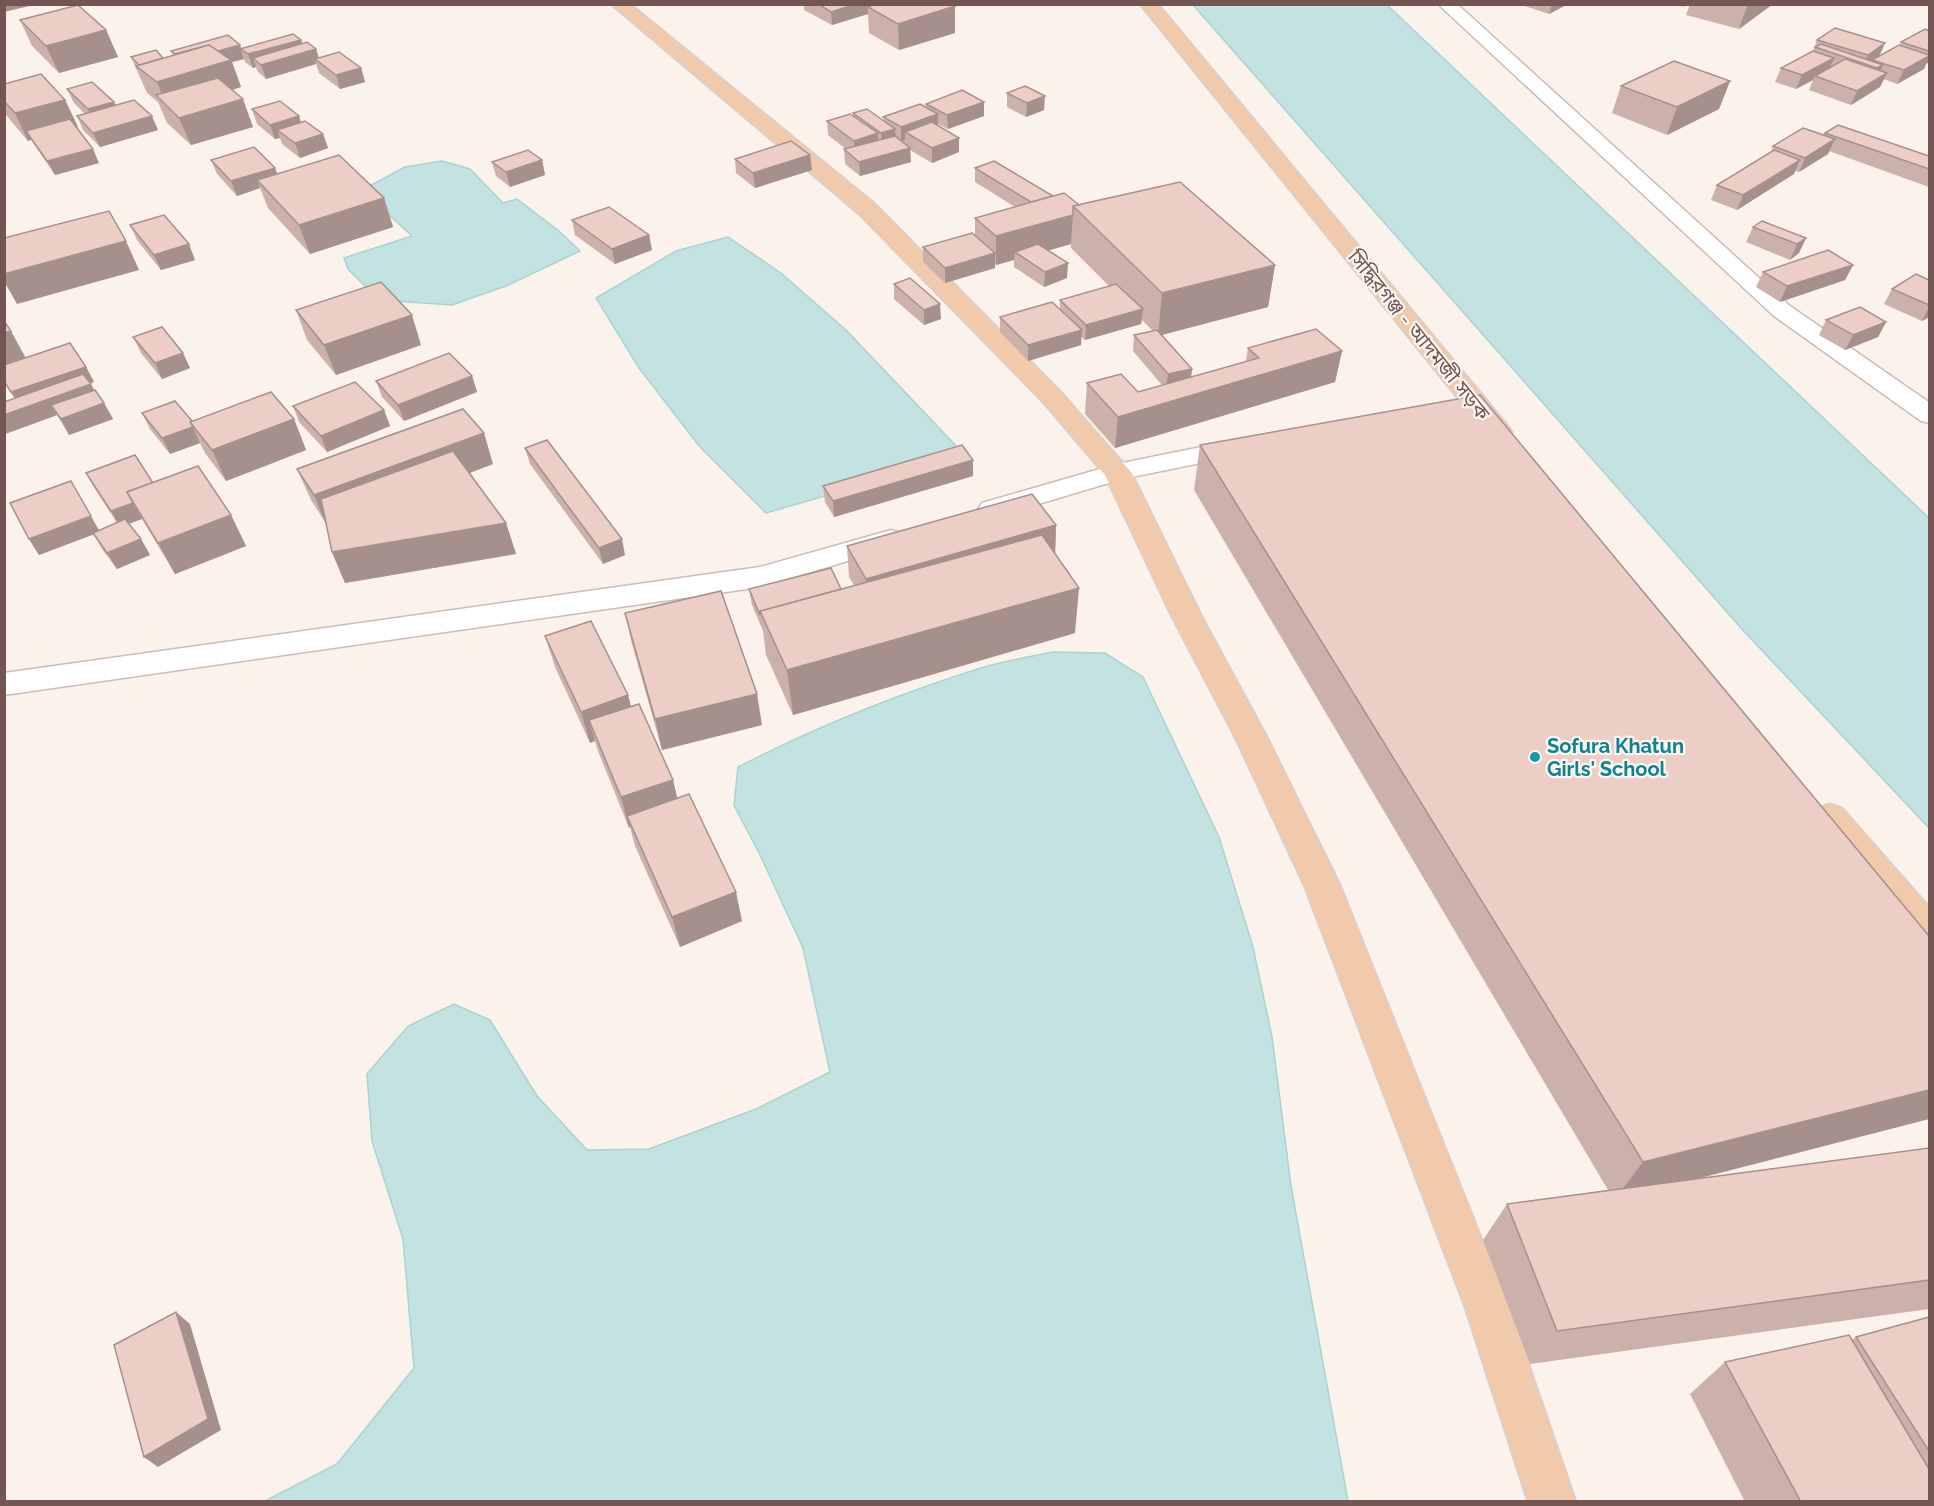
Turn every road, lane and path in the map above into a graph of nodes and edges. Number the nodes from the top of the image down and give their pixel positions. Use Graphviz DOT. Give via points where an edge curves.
graph roads {
  1 [pos="619,4"];
  2 [pos="1148,4"];
  3 [pos="1446,4"];
  4 [pos="1476,406"];
  5 [pos="1444,410"];
  6 [pos="1929,415"];
  7 [pos="1265,442"];
  8 [pos="1515,451"];
  9 [pos="1117,472"];
  10 [pos="968,516"];
  11 [pos="922,530"];
  12 [pos="4,684"];
  13 [pos="1816,801"];
  14 [pos="1929,934"];
  15 [pos="1552,1502"];
  1 -- 9 [label="main road" via="867,209 1052,398"];
  2 -- 4 [label="main road, সিদ্ধিরগঞ্জ - আদমজী সড়ক"];
  3 -- 6 [label="street" via="1782,311"];
  4 -- 5 [label="street"];
  4 -- 8 [label="main road, সিদ্ধিরগঞ্জ - আদমজী সড়ক"];
  7 -- 9 [label="street"];
  9 -- 10 [label="street"];
  9 -- 15 [label="main road" via="1322,885 1487,1307"];
  11 -- 12 [label="street" via="761,577"];
  13 -- 14 [label="main road"];
}
